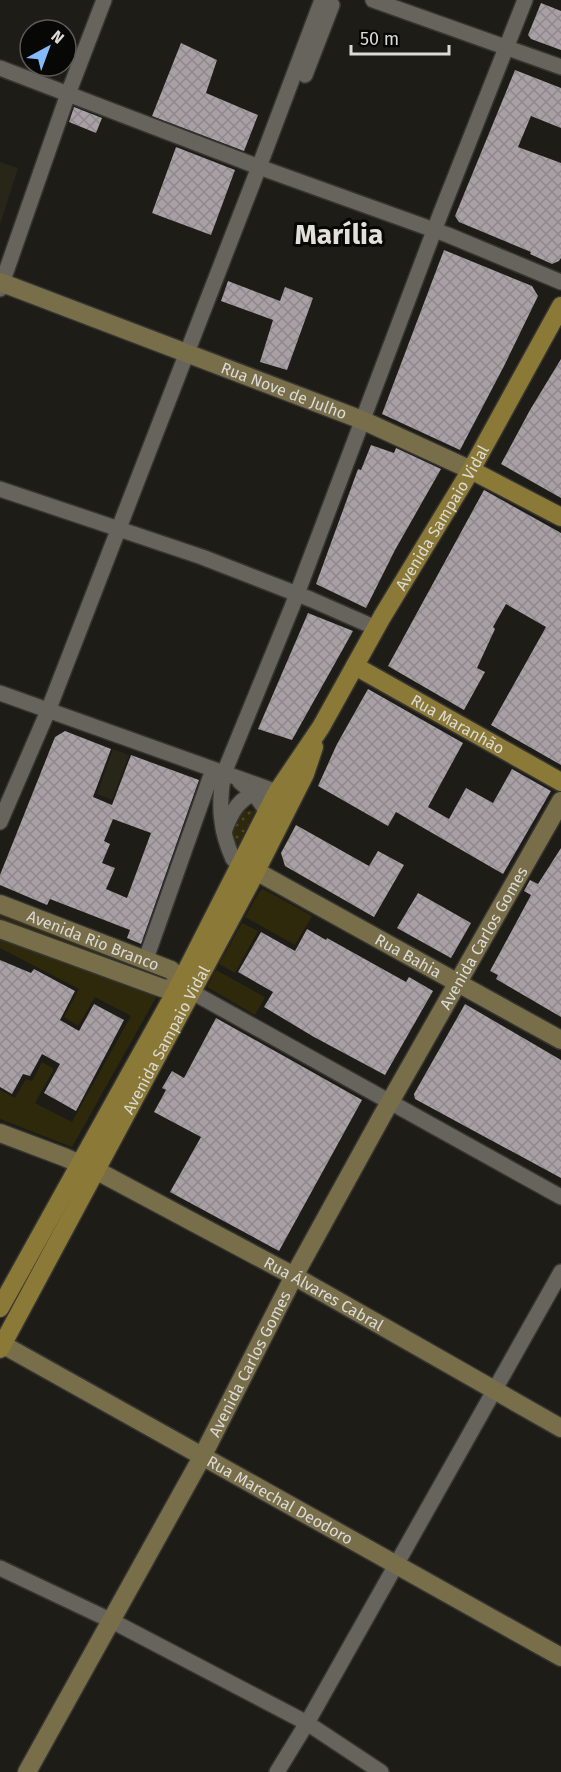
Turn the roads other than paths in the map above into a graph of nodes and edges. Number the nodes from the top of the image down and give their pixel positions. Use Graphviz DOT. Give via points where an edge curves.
graph roads {
  1 [pos="104,0"];
  2 [pos="373,0"];
  3 [pos="525,0"];
  4 [pos="327,2"];
  5 [pos="507,46"];
  6 [pos="561,67"];
  7 [pos="0,68"];
  8 [pos="68,94"];
  9 [pos="274,155"];
  10 [pos="259,167"];
  11 [pos="261,189"];
  12 [pos="435,231"];
  13 [pos="561,282"];
  14 [pos="1,285"];
  15 [pos="561,306"];
  16 [pos="201,339"];
  17 [pos="186,353"];
  18 [pos="362,420"];
  19 [pos="471,470"];
  20 [pos="0,489"];
  21 [pos="561,517"];
  22 [pos="118,530"];
  23 [pos="297,594"];
  24 [pos="376,628"];
  25 [pos="355,666"];
  26 [pos="0,693"];
  27 [pos="48,711"];
  28 [pos="321,727"];
  29 [pos="223,776"];
  30 [pos="561,782"];
  31 [pos="273,791"];
  32 [pos="253,794"];
  33 [pos="561,801"];
  34 [pos="267,812"];
  35 [pos="0,822"];
  36 [pos="224,832"];
  37 [pos="271,840"];
  38 [pos="249,867"];
  39 [pos="0,904"];
  40 [pos="0,928"];
  41 [pos="148,953"];
  42 [pos="459,982"];
  43 [pos="183,987"];
  44 [pos="561,1040"];
  45 [pos="390,1103"];
  46 [pos="0,1133"];
  47 [pos="88,1167"];
  48 [pos="561,1197"];
  49 [pos="561,1272"];
  50 [pos="294,1276"];
  51 [pos="0,1308"];
  52 [pos="1,1345"];
  53 [pos="494,1389"];
  54 [pos="561,1428"];
  55 [pos="202,1457"];
  56 [pos="394,1566"];
  57 [pos="0,1568"];
  58 [pos="112,1621"];
  59 [pos="561,1657"];
  60 [pos="307,1723"];
  61 [pos="27,1772"];
  62 [pos="277,1772"];
  63 [pos="381,1772"];
  1 -- 8 [label="street"];
  2 -- 5 [label="street"];
  3 -- 5 [label="street"];
  4 -- 9 [label="street"];
  4 -- 10 [label="street"];
  5 -- 6 [label="street"];
  5 -- 12 [label="street"];
  7 -- 8 [label="street"];
  8 -- 10 [label="street"];
  8 -- 14 [label="street"];
  10 -- 12 [label="street"];
  10 -- 17 [label="street"];
  11 -- 16 [label="street"];
  12 -- 13 [label="street"];
  12 -- 18 [label="street"];
  14 -- 17 [label="street, Rua Nove de Julho"];
  15 -- 19 [label="main road, Avenida Sampaio Vidal"];
  17 -- 18 [label="street, Rua Nove de Julho"];
  17 -- 22 [label="street"];
  18 -- 19 [label="street, Rua Nove de Julho"];
  18 -- 23 [label="street"];
  19 -- 21 [label="main road, Rua Nove de Julho"];
  19 -- 24 [label="main road, Avenida Sampaio Vidal"];
  20 -- 22 [label="street"];
  22 -- 23 [label="street"];
  22 -- 27 [label="street"];
  23 -- 24 [label="street"];
  23 -- 29 [label="street"];
  24 -- 25 [label="main road, Avenida Sampaio Vidal"];
  25 -- 28 [label="main road, Avenida Sampaio Vidal"];
  25 -- 30 [label="main road, Rua Maranhão"];
  26 -- 27 [label="street"];
  27 -- 29 [label="street"];
  27 -- 35 [label="street"];
  28 -- 31 [label="main road, Avenida Sampaio Vidal"];
  28 -- 37 [label="main road, Avenida Sampaio Vidal" via="305,774"];
  29 -- 31 [label="street"];
  29 -- 32 [label="street"];
  29 -- 36 [label="street" via="219,810"];
  29 -- 41 [label="street"];
  31 -- 32 [label="street"];
  31 -- 34 [label="main road, Avenida Sampaio Vidal"];
  32 -- 34 [label="street"];
  32 -- 36 [label="street" via="234,809"];
  33 -- 42 [label="street, Avenida Carlos Gomes"];
  34 -- 37 [label="street"];
  34 -- 38 [label="main road, Avenida Sampaio Vidal"];
  36 -- 38 [label="street" via="233,859"];
  37 -- 38 [label="main road, Avenida Sampaio Vidal"];
  38 -- 42 [label="street, Rua Bahia"];
  38 -- 43 [label="main road, Avenida Sampaio Vidal"];
  39 -- 43 [label="street, Avenida Rio Branco" via="171,970"];
  40 -- 43 [label="street, Avenida Rio Branco" via="162,988"];
  42 -- 44 [label="street, Rua Bahia"];
  42 -- 45 [label="street, Avenida Carlos Gomes"];
  43 -- 45 [label="street"];
  43 -- 47 [label="main road, Avenida Sampaio Vidal"];
  45 -- 48 [label="street"];
  45 -- 50 [label="street, Avenida Carlos Gomes"];
  46 -- 47 [label="street, Rua Álvares Cabral"];
  47 -- 50 [label="street, Rua Álvares Cabral"];
  47 -- 51 [label="main road, Avenida Sampaio Vidal"];
  47 -- 52 [label="main road, Avenida Sampaio Vidal"];
  49 -- 53 [label="street"];
  50 -- 53 [label="street, Rua Álvares Cabral"];
  50 -- 55 [label="street, Avenida Carlos Gomes"];
  52 -- 55 [label="street, Rua Marechal Deodoro"];
  53 -- 54 [label="street, Rua Álvares Cabral"];
  53 -- 56 [label="street"];
  55 -- 56 [label="street, Rua Marechal Deodoro"];
  55 -- 58 [label="street, Avenida Carlos Gomes"];
  56 -- 59 [label="street, Rua Marechal Deodoro"];
  56 -- 60 [label="street"];
  57 -- 58 [label="street"];
  58 -- 60 [label="street"];
  58 -- 61 [label="street, Avenida Carlos Gomes"];
  60 -- 62 [label="street"];
  60 -- 63 [label="street"];
}
